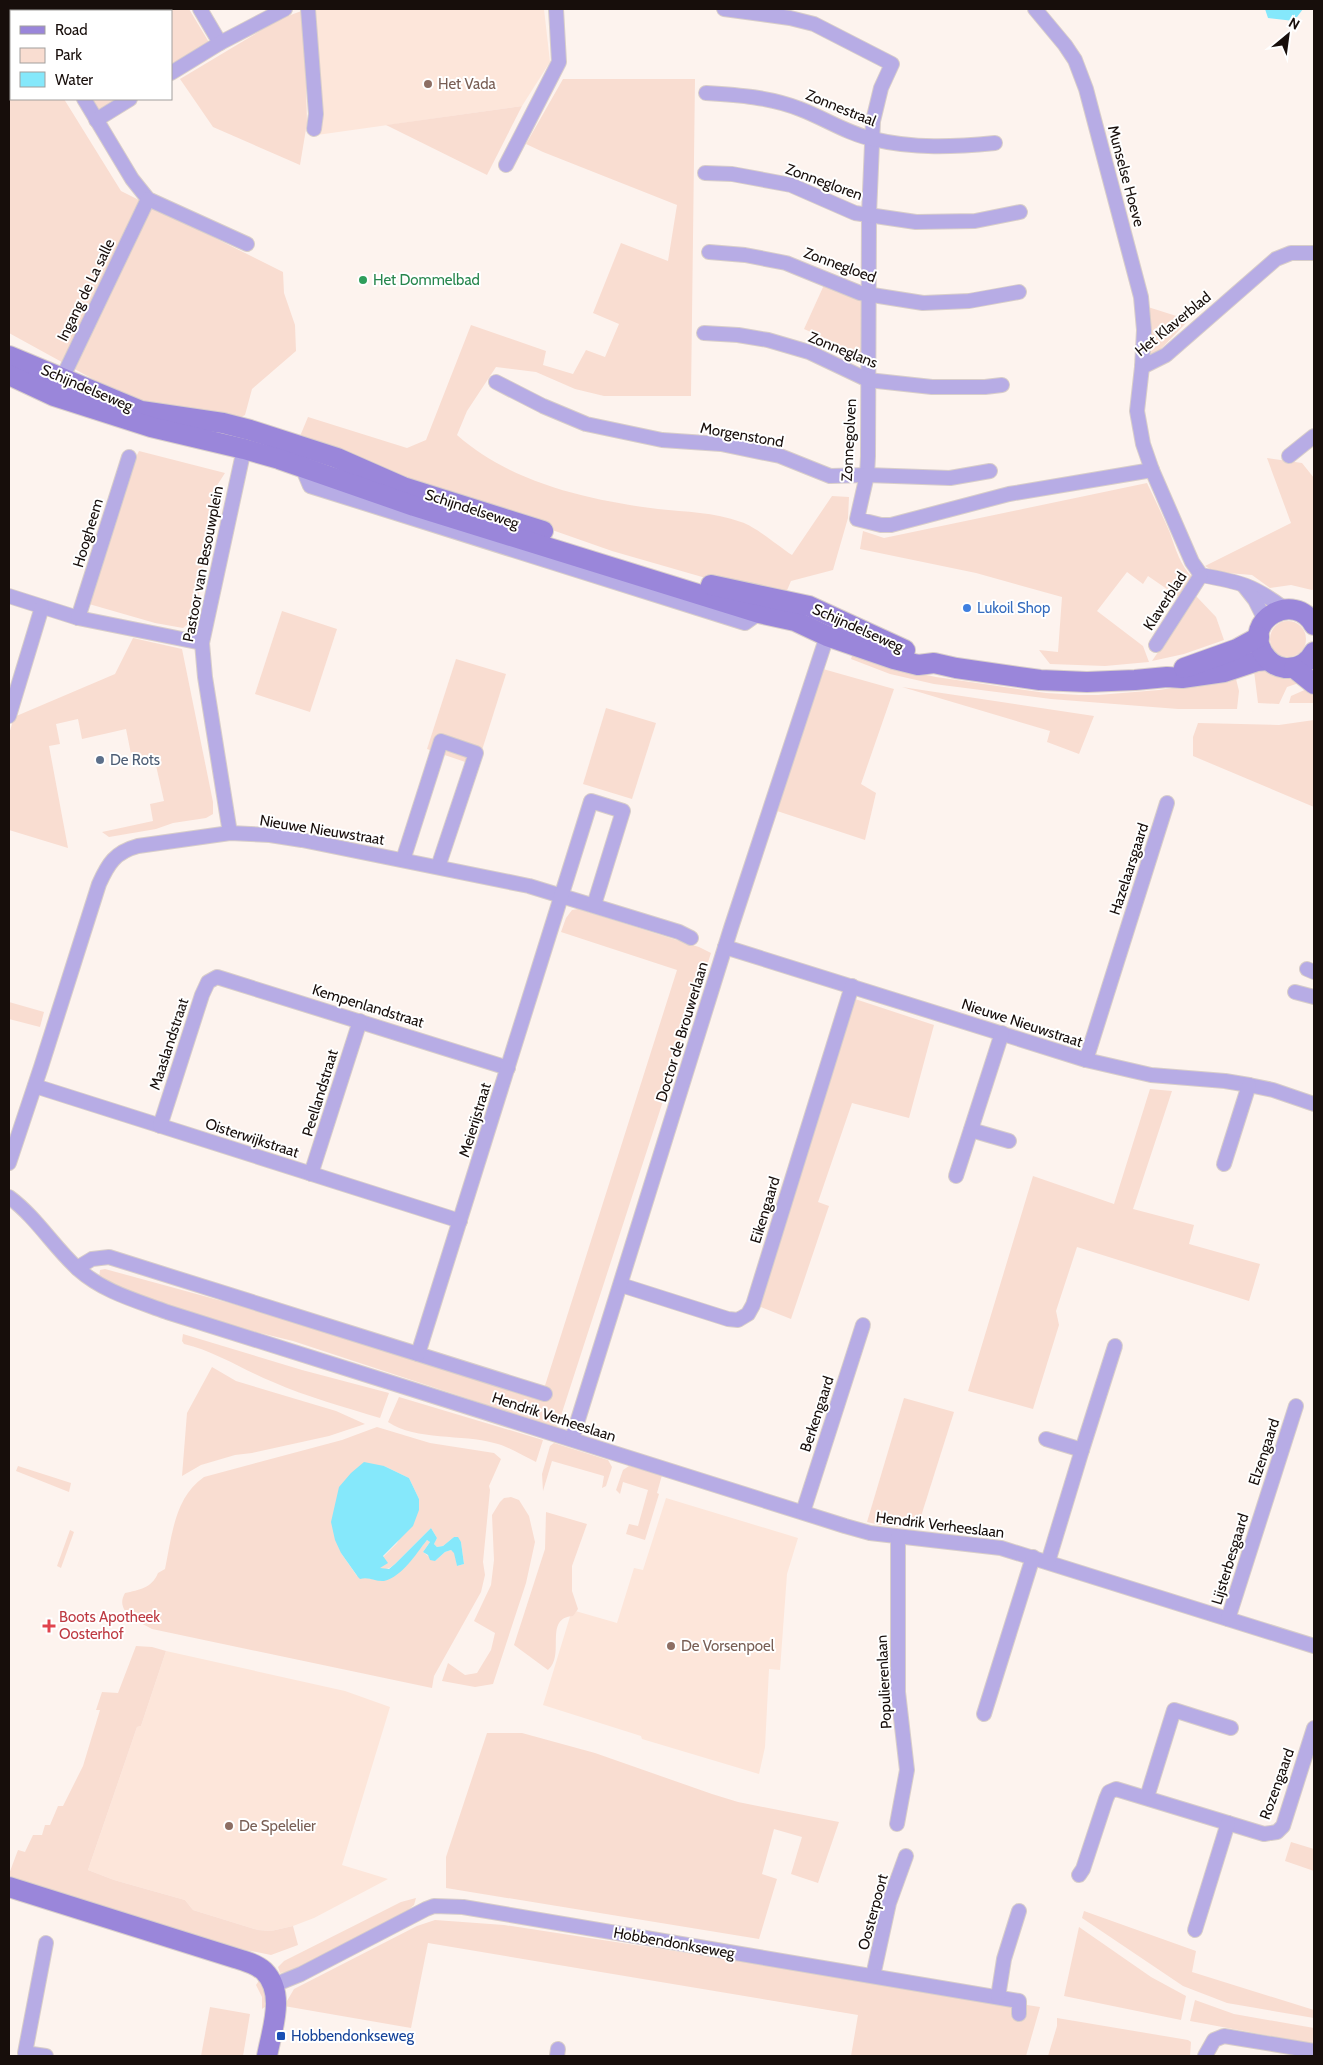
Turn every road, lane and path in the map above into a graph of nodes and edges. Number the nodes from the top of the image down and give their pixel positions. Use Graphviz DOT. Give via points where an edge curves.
graph roads {
  1 [pos="200,9"];
  2 [pos="286,9"];
  3 [pos="308,9"];
  4 [pos="556,9"];
  5 [pos="724,9"];
  6 [pos="1035,9"];
  7 [pos="220,43"];
  8 [pos="172,72"];
  9 [pos="706,93"];
  10 [pos="85,100"];
  11 [pos="128,100"];
  12 [pos="96,120"];
  13 [pos="314,129"];
  14 [pos="872,139"];
  15 [pos="995,143"];
  16 [pos="506,165"];
  17 [pos="706,173"];
  18 [pos="148,199"];
  19 [pos="1020,212"];
  20 [pos="869,214"];
  21 [pos="246,244"];
  22 [pos="709,252"];
  23 [pos="1314,254"];
  24 [pos="1019,292"];
  25 [pos="869,295"];
  26 [pos="704,333"];
  27 [pos="9,356"];
  28 [pos="1142,367"];
  29 [pos="9,374"];
  30 [pos="868,380"];
  31 [pos="496,382"];
  32 [pos="1002,385"];
  33 [pos="58,387"];
  34 [pos="1314,436"];
  35 [pos="244,449"];
  36 [pos="1288,456"];
  37 [pos="129,457"];
  38 [pos="1152,470"];
  39 [pos="990,471"];
  40 [pos="867,475"];
  41 [pos="1201,575"];
  42 [pos="1240,582"];
  43 [pos="9,596"];
  44 [pos="42,607"];
  45 [pos="1285,609"];
  46 [pos="78,618"];
  47 [pos="1312,619"];
  48 [pos="859,629"];
  49 [pos="1262,629"];
  50 [pos="827,636"];
  51 [pos="202,643"];
  52 [pos="1156,645"];
  53 [pos="1314,653"];
  54 [pos="1268,660"];
  55 [pos="934,663"];
  56 [pos="1294,668"];
  57 [pos="1167,677"];
  58 [pos="1314,684"];
  59 [pos="9,716"];
  60 [pos="1167,803"];
  61 [pos="230,833"];
  62 [pos="403,860"];
  63 [pos="438,867"];
  64 [pos="562,894"];
  65 [pos="594,906"];
  66 [pos="690,938"];
  67 [pos="725,947"];
  68 [pos="217,977"];
  69 [pos="852,986"];
  70 [pos="1294,992"];
  71 [pos="1314,997"];
  72 [pos="360,1021"];
  73 [pos="1002,1033"];
  74 [pos="1086,1060"];
  75 [pos="508,1068"];
  76 [pos="1249,1085"];
  77 [pos="35,1086"];
  78 [pos="1314,1104"];
  79 [pos="160,1126"];
  80 [pos="971,1130"];
  81 [pos="1010,1141"];
  82 [pos="9,1163"];
  83 [pos="1224,1164"];
  84 [pos="311,1174"];
  85 [pos="956,1176"];
  86 [pos="9,1197"];
  87 [pos="460,1221"];
  88 [pos="77,1268"];
  89 [pos="620,1285"];
  90 [pos="863,1325"];
  91 [pos="1114,1346"];
  92 [pos="418,1354"];
  93 [pos="545,1394"];
  94 [pos="1296,1406"];
  95 [pos="1046,1438"];
  96 [pos="572,1440"];
  97 [pos="1082,1450"];
  98 [pos="1262,1508"];
  99 [pos="803,1512"];
  100 [pos="898,1537"];
  101 [pos="1033,1557"];
  102 [pos="1048,1562"];
  103 [pos="1228,1619"];
  104 [pos="1314,1646"];
  105 [pos="984,1714"];
  106 [pos="1230,1728"];
  107 [pos="1314,1728"];
  108 [pos="1147,1797"];
  109 [pos="1228,1823"];
  110 [pos="897,1824"];
  111 [pos="906,1856"];
  112 [pos="1080,1875"];
  113 [pos="9,1888"];
  114 [pos="1020,1911"];
  115 [pos="1195,1930"];
  116 [pos="46,1943"];
  117 [pos="873,1976"];
  118 [pos="269,1978"];
  119 [pos="998,1997"];
  120 [pos="1019,2014"];
  121 [pos="1314,2051"];
  122 [pos="46,2056"];
  123 [pos="267,2056"];
  124 [pos="1205,2056"];
  1 -- 7 [label="street"];
  2 -- 7 [label="street"];
  3 -- 13 [label="street" via="316,114"];
  4 -- 16 [label="street" via="559,62"];
  5 -- 14 [label="street, Zonnegolven" via="814,24 892,64 881,88"];
  6 -- 28 [label="street, Munselse Hoeve" via="1070,53 1086,89 1141,297 1144,330"];
  7 -- 8 [label="street"];
  9 -- 14 [label="street, Zonnestraal" via="752,96 798,108"];
  10 -- 12 [label="street"];
  11 -- 12 [label="street"];
  12 -- 18 [label="street"];
  14 -- 15 [label="street, Zonnestraal" via="916,146 958,147"];
  14 -- 20 [label="street, Zonnegolven"];
  17 -- 20 [label="street, Zonnegloren" via="732,174 791,185 855,213"];
  18 -- 21 [label="street"];
  18 -- 33 [label="street, Ingang de La salle"];
  19 -- 20 [label="street, Zonnegloren" via="975,221 916,222"];
  20 -- 25 [label="street, Zonnegolven"];
  22 -- 25 [label="street, Zonnegloed" via="786,263"];
  23 -- 28 [label="street, Het Klaverblad" via="1291,253 1276,259 1166,355"];
  24 -- 25 [label="street, Zonnegloed" via="969,301 923,303"];
  25 -- 30 [label="street, Zonnegolven"];
  26 -- 30 [label="street, Zonneglans" via="768,340 809,352"];
  27 -- 33 [label="main road, Schijndelseweg"];
  28 -- 38 [label="street, Het Klaverblad" via="1136,410"];
  29 -- 33 [label="main road, Schijndelseweg"];
  30 -- 32 [label="street, Zonneglans" via="932,387"];
  30 -- 40 [label="street, Zonnegolven"];
  31 -- 40 [label="street, Morgenstond" via="586,424 662,440 721,444 780,456 830,476"];
  33 -- 35 [label="main road, Schijndelseweg" via="150,428"];
  33 -- 48 [label="main road, Schijndelseweg" via="141,411 223,423 268,435 337,458 402,487 714,586 808,606"];
  34 -- 36 [label="street"];
  35 -- 50 [label="main road, Schijndelseweg" via="759,614 794,621"];
  35 -- 51 [label="street, Pastoor van Besouwplein"];
  37 -- 46 [label="street, Hoogheem"];
  38 -- 40 [label="street, Zonnegolven" via="1009,494 890,525 857,519"];
  38 -- 41 [label="street, Het Klaverblad" via="1192,562"];
  39 -- 40 [label="street, Morgenstond" via="950,478"];
  41 -- 42 [label="street"];
  41 -- 52 [label="street, Klaverblad"];
  42 -- 45 [label="street" via="1265,594"];
  42 -- 49 [label="street" via="1255,600"];
  43 -- 44 [label="street"];
  44 -- 46 [label="street"];
  44 -- 59 [label="street"];
  45 -- 47 [label="main road"];
  45 -- 49 [label="main road, Schijndelseweg" via="1271,614"];
  46 -- 51 [label="street"];
  48 -- 50 [label="main road" via="848,632 834,627"];
  48 -- 55 [label="main road, Schijndelseweg"];
  49 -- 54 [label="main road" via="1261,650"];
  49 -- 57 [label="main road, Schijndelseweg" via="1237,649 1176,670"];
  50 -- 55 [label="main road, Schijndelseweg" via="894,659 918,665"];
  50 -- 67 [label="street, Doctor de Brouwerlaan"];
  51 -- 61 [label="street, Pastoor van Besouwplein"];
  53 -- 56 [label="main road"];
  54 -- 56 [label="main road" via="1280,667"];
  54 -- 57 [label="main road, Schijndelseweg" via="1224,672"];
  55 -- 57 [label="main road, Schijndelseweg" via="1040,680 1087,682"];
  56 -- 58 [label="main road"];
  60 -- 74 [label="street, Hazelaarsgaard"];
  61 -- 62 [label="street, Nieuwe Nieuwstraat" via="294,838"];
  61 -- 77 [label="street, Nieuwe Nieuwstraat" via="138,846 124,850 107,866"];
  62 -- 63 [label="street, Nieuwe Nieuwstraat"];
  62 -- 63 [label="street" via="441,741 476,753"];
  63 -- 64 [label="street, Nieuwe Nieuwstraat"];
  64 -- 65 [label="street, Nieuwe Nieuwstraat"];
  64 -- 65 [label="street, Meierijstraat" via="591,800 623,811"];
  64 -- 75 [label="street, Meierijstraat"];
  65 -- 66 [label="street, Nieuwe Nieuwstraat"];
  67 -- 69 [label="street, Nieuwe Nieuwstraat"];
  67 -- 89 [label="street, Doctor de Brouwerlaan"];
  68 -- 72 [label="street, Kempenlandstraat"];
  68 -- 79 [label="street, Maaslandstraat" via="208,982 202,995"];
  69 -- 73 [label="street, Nieuwe Nieuwstraat"];
  69 -- 89 [label="street, Eikengaard" via="748,1314 738,1320 728,1319"];
  70 -- 71 [label="street"];
  72 -- 75 [label="street, Kempenlandstraat"];
  72 -- 84 [label="street, Peellandstraat"];
  73 -- 74 [label="street, Nieuwe Nieuwstraat"];
  73 -- 80 [label="street"];
  74 -- 76 [label="street, Nieuwe Nieuwstraat" via="1151,1075"];
  75 -- 87 [label="street, Meierijstraat"];
  76 -- 78 [label="street, Nieuwe Nieuwstraat"];
  76 -- 83 [label="street"];
  77 -- 79 [label="street, Oisterwijkstraat"];
  77 -- 82 [label="street, Nieuwe Nieuwstraat"];
  79 -- 84 [label="street, Oisterwijkstraat"];
  80 -- 81 [label="street"];
  80 -- 85 [label="street"];
  84 -- 87 [label="street, Oisterwijkstraat"];
  86 -- 88 [label="street, Hendrik Verheeslaan"];
  87 -- 92 [label="street, Meierijstraat"];
  88 -- 92 [label="street, Hendrik Verheeslaan" via="92,1259 109,1257"];
  88 -- 96 [label="street, Hendrik Verheeslaan" via="114,1293"];
  89 -- 96 [label="street, Doctor de Brouwerlaan"];
  90 -- 99 [label="street, Berkengaard"];
  91 -- 97 [label="street"];
  92 -- 93 [label="street, Hendrik Verheeslaan"];
  94 -- 98 [label="street, Elzengaard"];
  95 -- 97 [label="street"];
  96 -- 99 [label="street, Hendrik Verheeslaan"];
  97 -- 102 [label="street"];
  98 -- 103 [label="street, Lijsterbesgaard"];
  99 -- 100 [label="street, Hendrik Verheeslaan" via="870,1533"];
  100 -- 101 [label="street, Hendrik Verheeslaan" via="1001,1548"];
  100 -- 110 [label="street, Populierenlaan" via="898,1692 907,1770"];
  101 -- 102 [label="street, Hendrik Verheeslaan"];
  101 -- 105 [label="street"];
  102 -- 103 [label="street, Hendrik Verheeslaan"];
  103 -- 104 [label="street, Hendrik Verheeslaan"];
  106 -- 108 [label="street" via="1174,1710"];
  107 -- 109 [label="street, Rozengaard" via="1283,1826 1277,1832 1264,1834"];
  108 -- 109 [label="street, Rozengaard"];
  108 -- 112 [label="street, Rozengaard" via="1116,1789 1110,1792"];
  109 -- 115 [label="street"];
  111 -- 117 [label="street, Oosterpoort" via="889,1903"];
  113 -- 118 [label="main road" via="244,1961"];
  114 -- 119 [label="street" via="1004,1959"];
  116 -- 122 [label="street" via="25,2053"];
  117 -- 118 [label="street, Hobbendonkseweg" via="463,1907 434,1906 301,1974"];
  117 -- 119 [label="street, Hobbendonkseweg"];
  118 -- 123 [label="main road" via="275,2010"];
  119 -- 120 [label="street, Hobbendonkseweg" via="1019,2001"];
  121 -- 124 [label="street" via="1224,2036 1214,2040"];
}
